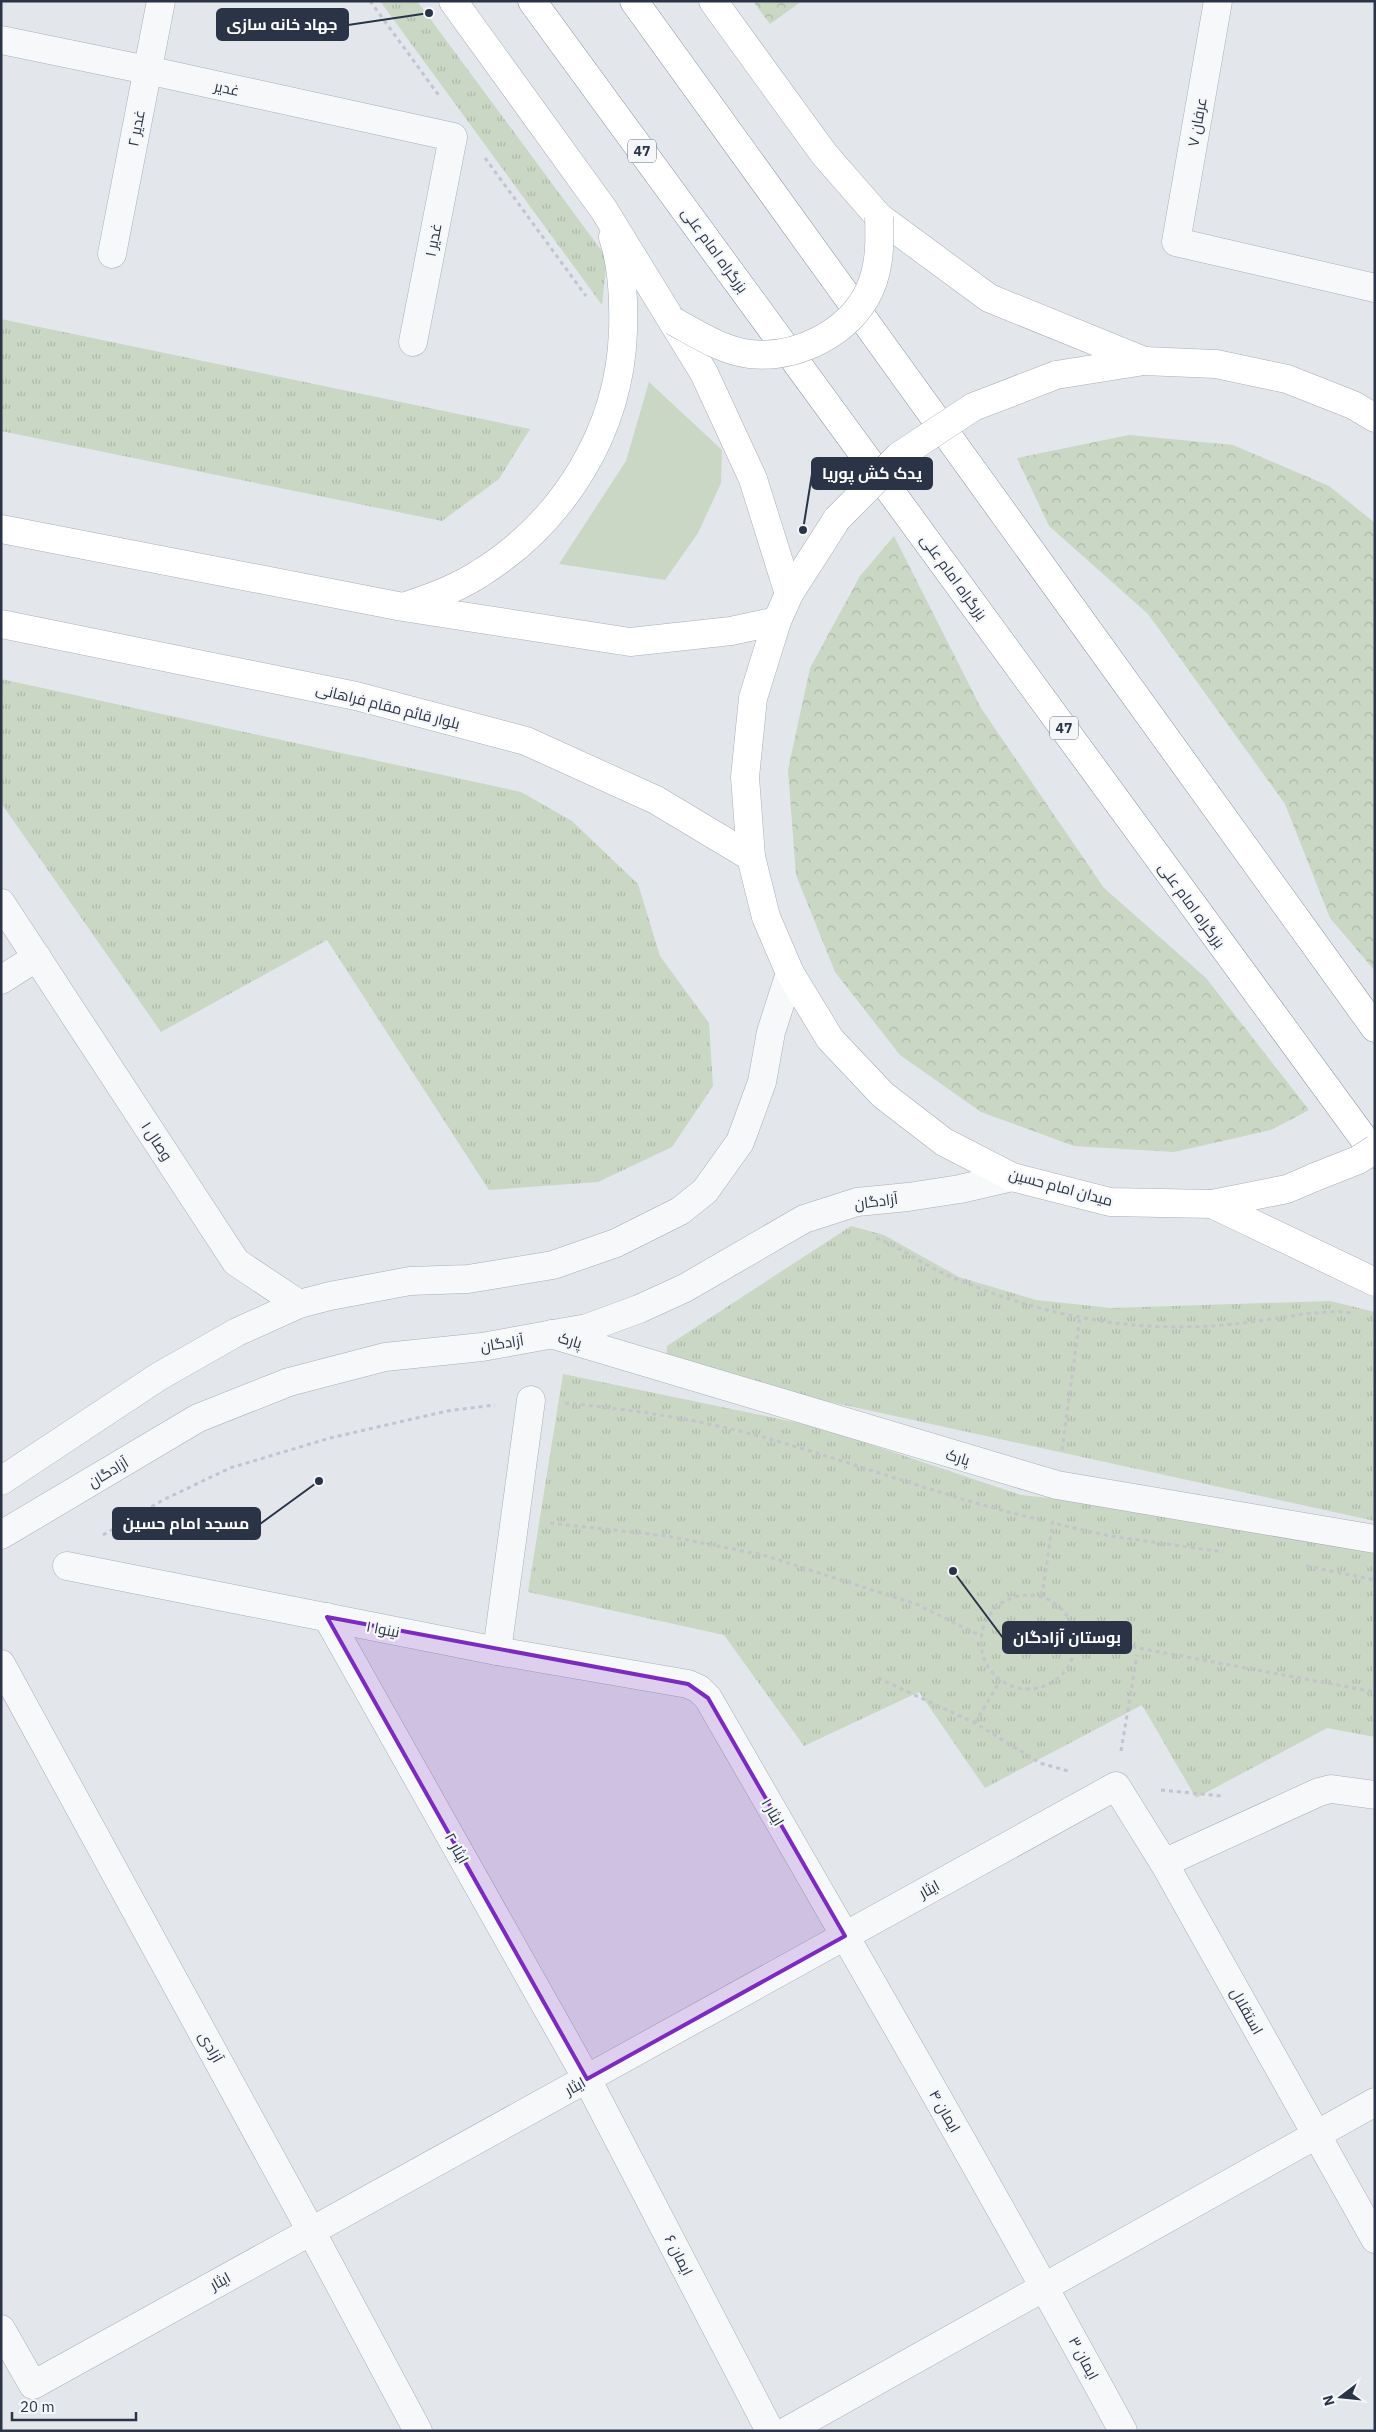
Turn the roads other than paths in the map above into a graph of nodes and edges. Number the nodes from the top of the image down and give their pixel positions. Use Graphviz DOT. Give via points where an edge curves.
graph roads {
  1 [pos="161,1"];
  2 [pos="453,1"];
  3 [pos="532,1"];
  4 [pos="634,1"];
  5 [pos="713,1"];
  6 [pos="1218,1"];
  7 [pos="1,40"];
  8 [pos="147,70"];
  9 [pos="453,137"];
  10 [pos="604,210"];
  11 [pos="880,218"];
  12 [pos="112,254"];
  13 [pos="1375,288"];
  14 [pos="673,321"];
  15 [pos="413,342"];
  16 [pos="1144,361"];
  17 [pos="1375,418"];
  18 [pos="1,529"];
  19 [pos="789,594"];
  20 [pos="403,607"];
  21 [pos="777,621"];
  22 [pos="1,624"];
  23 [pos="751,857"];
  24 [pos="1,903"];
  25 [pos="37,956"];
  26 [pos="790,973"];
  27 [pos="1,980"];
  28 [pos="1375,1028"];
  29 [pos="1375,1149"];
  30 [pos="1375,1154"];
  31 [pos="1012,1176"];
  32 [pos="1212,1204"];
  33 [pos="1375,1282"];
  34 [pos="299,1304"];
  35 [pos="551,1334"];
  36 [pos="531,1400"];
  37 [pos="1,1481"];
  38 [pos="1,1535"];
  39 [pos="1375,1538"];
  40 [pos="67,1566"];
  41 [pos="327,1617"];
  42 [pos="497,1651"];
  43 [pos="1,1664"];
  44 [pos="699,1689"];
  45 [pos="1116,1786"];
  46 [pos="1375,1795"];
  47 [pos="1164,1863"];
  48 [pos="845,1936"];
  49 [pos="587,2079"];
  50 [pos="1375,2102"];
  51 [pos="1316,2135"];
  52 [pos="311,2231"];
  53 [pos="1375,2238"];
  54 [pos="1045,2286"];
  55 [pos="1,2330"];
  56 [pos="418,2431"];
  57 [pos="770,2431"];
  58 [pos="787,2431"];
  59 [pos="1123,2431"];
  1 -- 8 [label="street, غدیر ۲"];
  2 -- 10 [label="main road"];
  3 -- 30 [label="main road, بزرگراه امام علی / 47"];
  4 -- 28 [label="main road"];
  5 -- 11 [label="main road" via="824,154"];
  6 -- 13 [label="street, عرفان ۷" via="1176,242"];
  7 -- 8 [label="street, غدیر"];
  8 -- 9 [label="street, غدیر"];
  8 -- 12 [label="street, غدیر ۲"];
  9 -- 15 [label="street, غدیر ۱"];
  10 -- 14 [label="main road"];
  10 -- 20 [label="main road" via="622,278 622,348 616,386 605,423 589,458 568,493 512,552 442,594"];
  11 -- 14 [label="main road, bridge" via="880,254 870,289 849,319 820,341 786,353 750,354 715,344"];
  11 -- 16 [label="main road" via="989,298"];
  14 -- 19 [label="main road" via="704,373 753,479"];
  16 -- 17 [label="main road, میدان امام حسین" via="1216,364 1286,379 1354,405"];
  16 -- 19 [label="main road, میدان امام حسین, bridge" via="1056,375 965,412 899,456 837,519"];
  18 -- 20 [label="main road"];
  19 -- 21 [label="main road, میدان امام حسین"];
  20 -- 21 [label="main road" via="630,642 731,632"];
  21 -- 23 [label="main road, میدان امام حسین" via="754,698 745,777"];
  22 -- 23 [label="main road, بلوار قائم مقام فراهانی" via="356,696 526,741 656,800"];
  23 -- 26 [label="main road, میدان امام حسین" via="766,917"];
  24 -- 25 [label="street, وصال ۱"];
  25 -- 27 [label="street"];
  25 -- 34 [label="street, وصال ۱" via="236,1262"];
  26 -- 31 [label="main road, میدان امام حسین" via="830,1038 882,1096 944,1142"];
  26 -- 34 [label="street" via="771,1032 762,1082 740,1142 705,1191 680,1211 616,1243 553,1265 468,1279 410,1282"];
  29 -- 32 [label="main road, میدان امام حسین, bridge" via="1358,1160 1287,1189"];
  31 -- 32 [label="main road, میدان امام حسین" via="1110,1202"];
  31 -- 35 [label="street, آزادگان" via="960,1189 856,1202 804,1219 685,1288 639,1309 587,1328"];
  32 -- 33 [label="main road"];
  34 -- 37 [label="street" via="237,1332 158,1378"];
  35 -- 38 [label="street, آزادگان" via="482,1347 385,1357 289,1382 198,1418"];
  35 -- 39 [label="street, پارک" via="1057,1485"];
  36 -- 42 [label="street"];
  40 -- 41 [label="street, نینوا ۱"];
  41 -- 42 [label="street, نینوا ۱"];
  41 -- 49 [label="street, ایثار ۲"];
  42 -- 44 [label="street, نینوا ۱" via="688,1684"];
  43 -- 52 [label="street, آزادی"];
  44 -- 48 [label="street, ایثار ۱" via="708,1698"];
  45 -- 47 [label="street, استقلال"];
  45 -- 48 [label="street, ایثار"];
  46 -- 47 [label="street" via="1331,1789 1319,1792"];
  47 -- 51 [label="street, استقلال"];
  48 -- 49 [label="street, ایثار"];
  48 -- 54 [label="street, ایمان ۴"];
  49 -- 52 [label="street, ایثار"];
  49 -- 57 [label="street, ایمان ۶"];
  50 -- 51 [label="street"];
  51 -- 53 [label="street, استقلال"];
  51 -- 54 [label="street"];
  52 -- 55 [label="street, ایثار" via="33,2385"];
  52 -- 56 [label="street, آزادی"];
  54 -- 58 [label="street"];
  54 -- 59 [label="street, ایمان ۳"];
}
